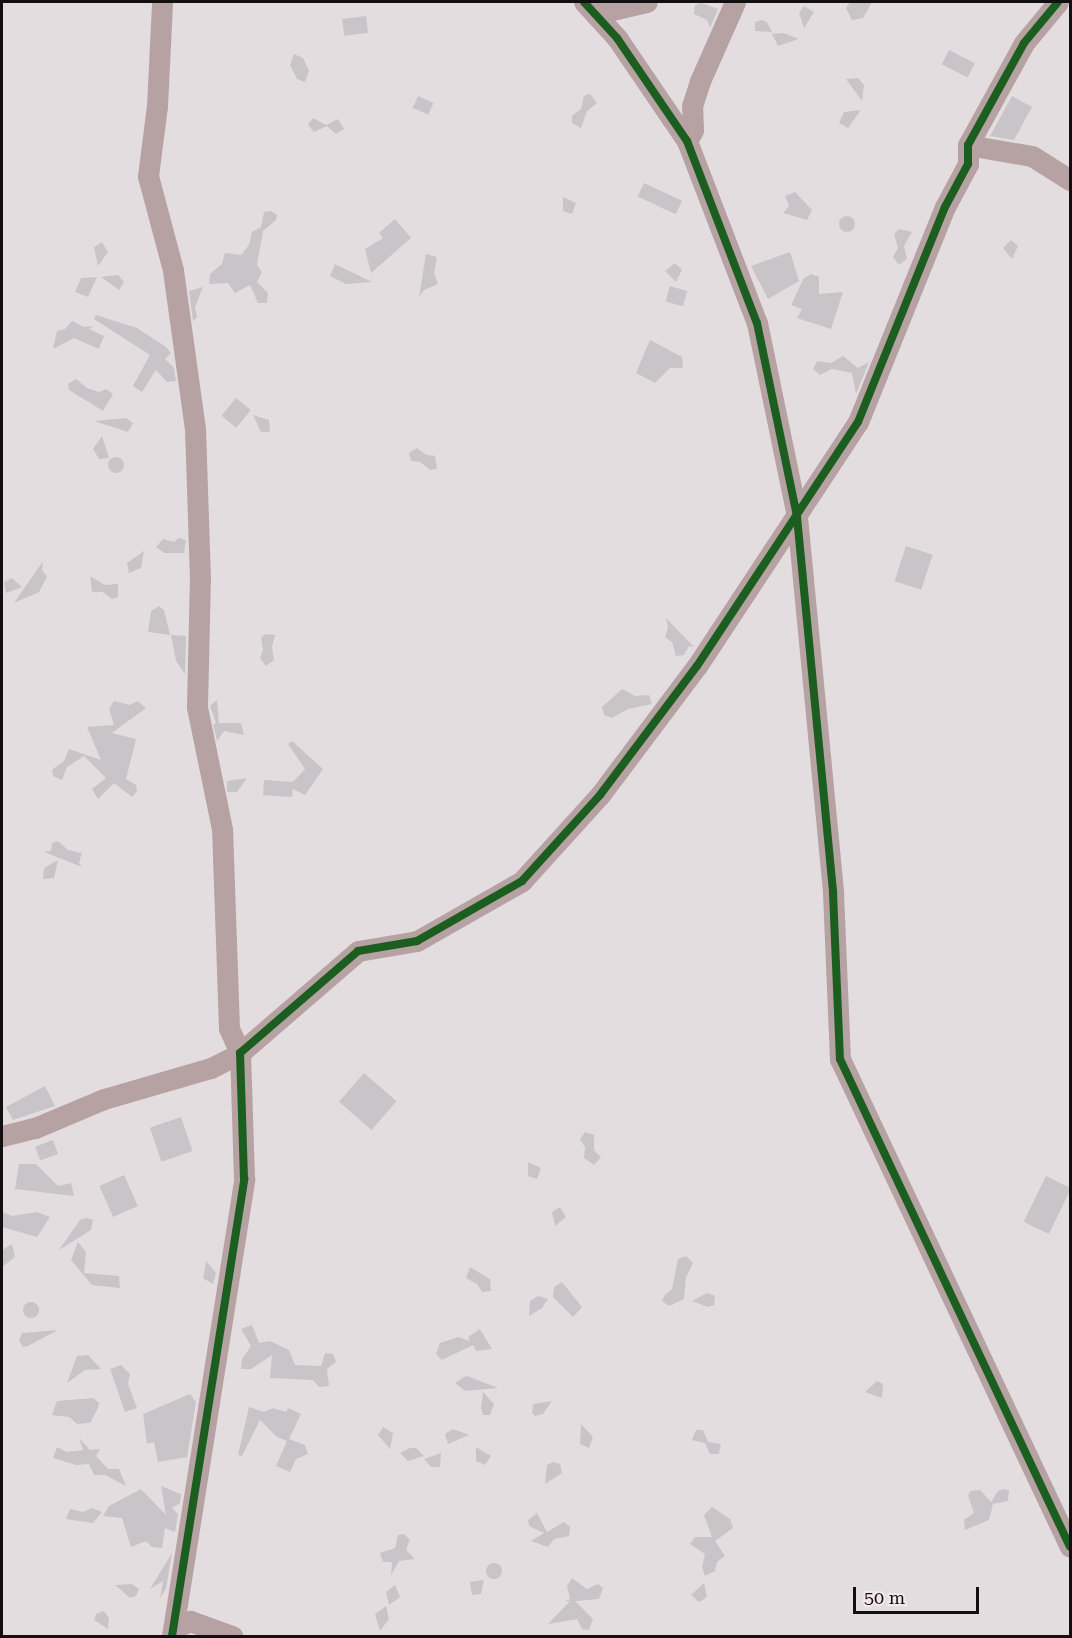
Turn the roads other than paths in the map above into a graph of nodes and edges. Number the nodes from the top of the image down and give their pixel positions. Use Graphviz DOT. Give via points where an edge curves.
graph roads {
  1 [pos="162,2"];
  2 [pos="647,2"];
  3 [pos="735,2"];
  4 [pos="1058,2"];
  5 [pos="589,8"];
  6 [pos="687,141"];
  7 [pos="968,145"];
  8 [pos="1071,180"];
  9 [pos="797,517"];
  10 [pos="240,1053"];
  11 [pos="2,1136"];
  12 [pos="1071,1547"];
  13 [pos="174,1632"];
  14 [pos="232,1636"];
  1 -- 10 [label="street" via="148,176 172,270 195,429 200,579 197,707 222,830 229,1028"];
  2 -- 5 [label="street"];
  3 -- 6 [label="street" via="700,81 692,106 693,130"];
  4 -- 7 [label="street" via="1024,43"];
  5 -- 6 [label="street" via="617,38"];
  6 -- 9 [label="street" via="757,323"];
  7 -- 8 [label="street" via="1032,156"];
  7 -- 9 [label="street" via="968,164 945,207 858,422"];
  9 -- 10 [label="street" via="697,666 607,786 522,881 417,941 358,951"];
  9 -- 12 [label="street" via="833,894 840,1059"];
  10 -- 11 [label="street" via="211,1068 104,1099 35,1128"];
  10 -- 13 [label="street" via="244,1179"];
  13 -- 14 [label="street" via="190,1621"];
}
